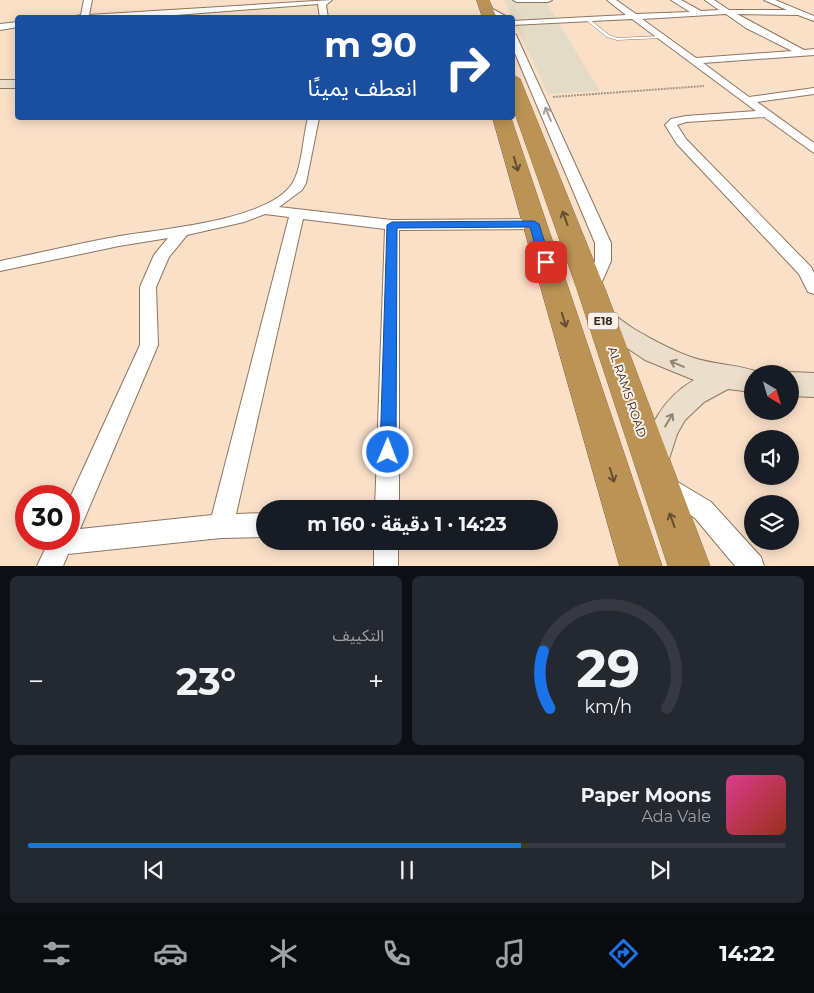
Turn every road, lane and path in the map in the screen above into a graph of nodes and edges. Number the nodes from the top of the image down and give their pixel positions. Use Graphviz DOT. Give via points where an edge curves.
graph roads {
  1 [pos="327,0"];
  2 [pos="517,0"];
  3 [pos="548,0"];
  4 [pos="611,0"];
  5 [pos="675,0"];
  6 [pos="709,0"];
  7 [pos="768,0"];
  8 [pos="87,1"];
  9 [pos="486,9"];
  10 [pos="728,12"];
  11 [pos="798,12"];
  12 [pos="699,14"];
  13 [pos="85,15"];
  14 [pos="124,15"];
  15 [pos="323,15"];
  16 [pos="499,15"];
  17 [pos="812,17"];
  18 [pos="636,18"];
  19 [pos="587,20"];
  20 [pos="515,23"];
  21 [pos="15,24"];
  22 [pos="0,27"];
  23 [pos="661,37"];
  24 [pos="515,41"];
  25 [pos="814,52"];
  26 [pos="804,53"];
  27 [pos="814,58"];
  28 [pos="694,61"];
  29 [pos="0,84"];
  30 [pos="15,84"];
  31 [pos="725,84"];
  32 [pos="515,87"];
  33 [pos="814,91"];
  34 [pos="540,98"];
  35 [pos="748,100"];
  36 [pos="765,114"];
  37 [pos="313,120"];
  38 [pos="503,120"];
  39 [pos="814,149"];
  40 [pos="264,210"];
  41 [pos="297,215"];
  42 [pos="534,224"];
  43 [pos="392,225"];
  44 [pos="183,231"];
  45 [pos="0,266"];
  46 [pos="814,288"];
  47 [pos="591,289"];
  48 [pos="601,318"];
  49 [pos="724,378"];
  50 [pos="744,380"];
  51 [pos="799,384"];
  52 [pos="814,385"];
  53 [pos="655,473"];
  54 [pos="80,500"];
  55 [pos="387,500"];
  56 [pos="256,525"];
  57 [pos="221,526"];
  58 [pos="80,535"];
  59 [pos="57,550"];
  60 [pos="386,550"];
  61 [pos="49,566"];
  62 [pos="386,566"];
  63 [pos="641,566"];
  64 [pos="689,566"];
  65 [pos="752,566"];
  1 -- 14 [label="street"];
  1 -- 15 [label="street" via="321,8"];
  2 -- 3 [label="street"];
  4 -- 18 [label="street"];
  5 -- 12 [label="street"];
  6 -- 10 [label="street"];
  7 -- 11 [label="street"];
  8 -- 13 [label="street"];
  9 -- 16 [label="street"];
  10 -- 11 [label="street"];
  10 -- 12 [label="street"];
  10 -- 26 [label="street"];
  11 -- 17 [label="street"];
  12 -- 18 [label="street"];
  18 -- 19 [label="street"];
  18 -- 23 [label="street"];
  19 -- 20 [label="street"];
  19 -- 23 [label="lane" via="608,36"];
  21 -- 22 [label="street"];
  23 -- 28 [label="street"];
  24 -- 34 [label="street"];
  25 -- 26 [label="street"];
  26 -- 27 [label="street"];
  26 -- 28 [label="street"];
  28 -- 31 [label="street"];
  29 -- 30 [label="street"];
  31 -- 34 [label="path"];
  31 -- 35 [label="street"];
  47 -- 32 [label="highway, AL RAMS ROAD / E18, one-way"];
  33 -- 35 [label="street"];
  47 -- 34 [label="street, one-way" via="603,261 603,243"];
  35 -- 36 [label="street"];
  36 -- 39 [label="street"];
  36 -- 46 [label="street" via="686,119 671,125 681,141 805,271"];
  37 -- 40 [label="street" via="299,186 285,199"];
  38 -- 42 [label="highway, one-way"];
  40 -- 41 [label="street"];
  40 -- 44 [label="street"];
  41 -- 43 [label="street"];
  41 -- 57 [label="street"];
  42 -- 43 [label="street"];
  42 -- 63 [label="highway, one-way"];
  43 -- 55 [label="street"];
  44 -- 45 [label="street"];
  44 -- 54 [label="street" via="162,255 148,287 149,345"];
  47 -- 48 [label="highway, AL RAMS ROAD / E18"];
  49 -- 48 [label="street, one-way" via="655,354"];
  48 -- 53 [label="highway, AL RAMS ROAD / E18"];
  49 -- 50 [label="street"];
  53 -- 49 [label="street, one-way" via="661,434 676,409 697,390"];
  51 -- 52 [label="street"];
  64 -- 53 [label="highway, AL RAMS ROAD / E18, one-way"];
  53 -- 65 [label="street" via="703,510"];
  56 -- 57 [label="street"];
  57 -- 58 [label="street"];
  59 -- 61 [label="street"];
  60 -- 62 [label="street"];
}
